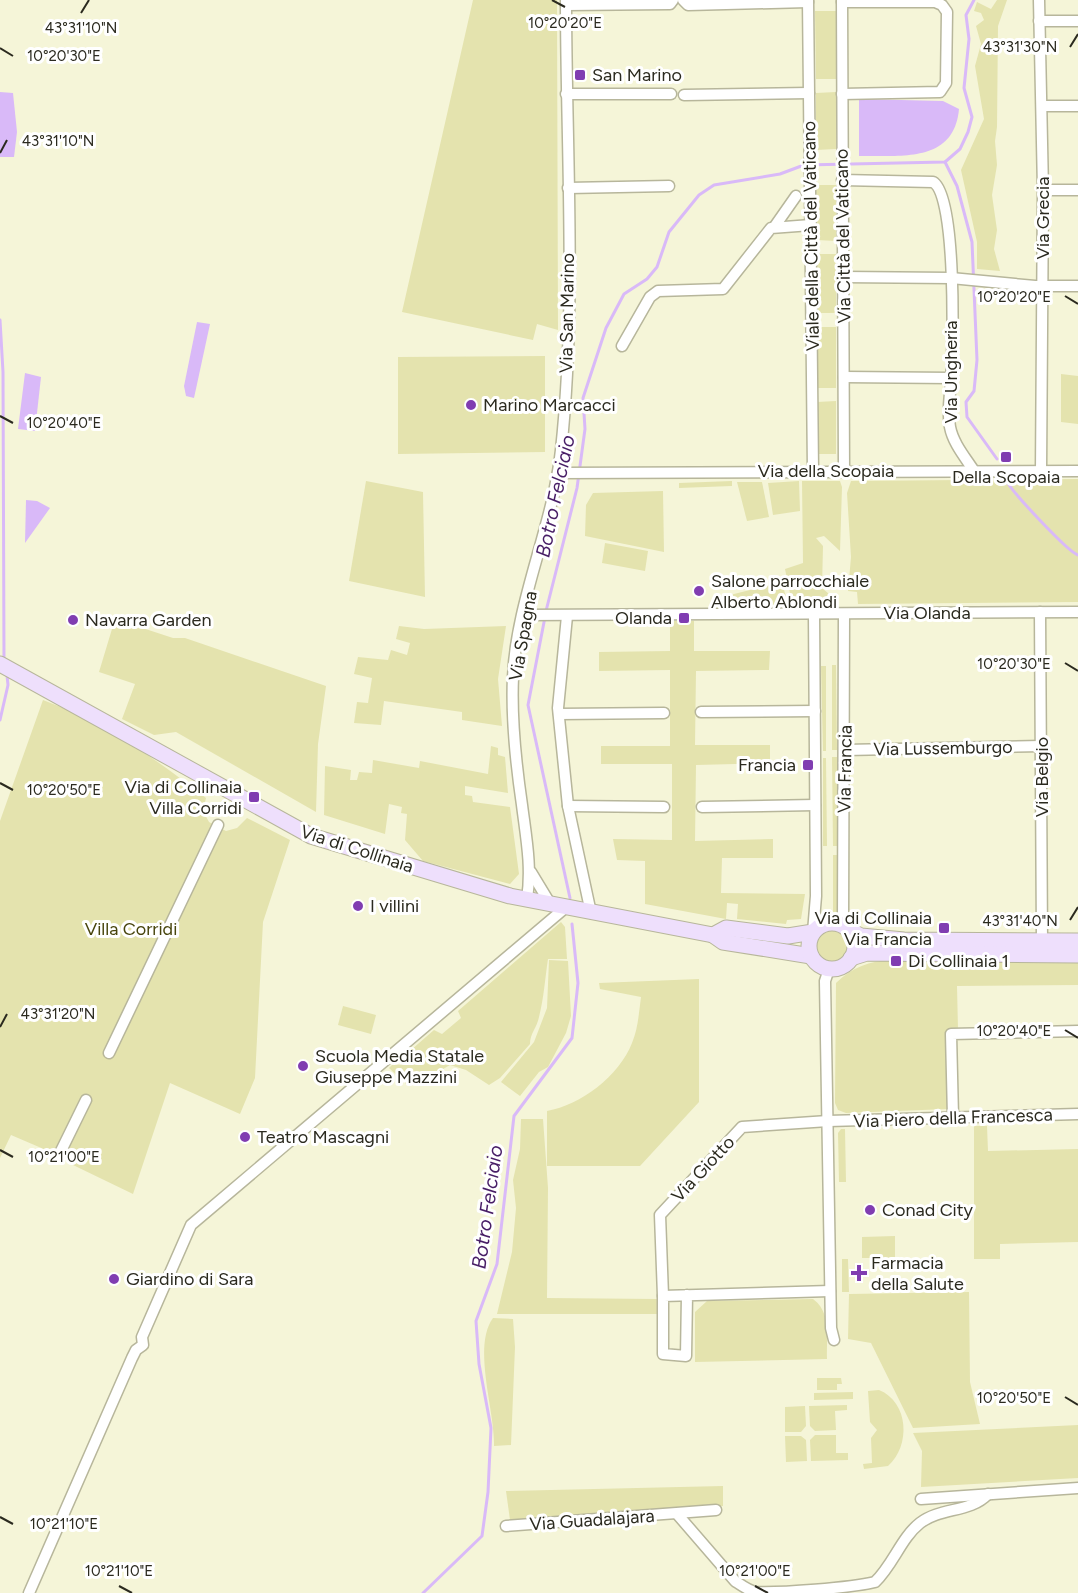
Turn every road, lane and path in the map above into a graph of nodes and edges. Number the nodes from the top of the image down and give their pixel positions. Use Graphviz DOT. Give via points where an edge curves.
graph roads {
  1 [pos="673,0"];
  2 [pos="1039,0"];
  3 [pos="808,1"];
  4 [pos="842,1"];
  5 [pos="686,2"];
  6 [pos="566,3"];
  7 [pos="1039,21"];
  8 [pos="1078,21"];
  9 [pos="809,93"];
  10 [pos="566,94"];
  11 [pos="671,94"];
  12 [pos="684,94"];
  13 [pos="842,94"];
  14 [pos="1042,106"];
  15 [pos="1078,106"];
  16 [pos="842,170"];
  17 [pos="669,186"];
  18 [pos="568,188"];
  19 [pos="1043,190"];
  20 [pos="1078,190"];
  21 [pos="796,196"];
  22 [pos="811,225"];
  23 [pos="775,226"];
  24 [pos="843,277"];
  25 [pos="955,278"];
  26 [pos="1043,286"];
  27 [pos="1078,286"];
  28 [pos="622,346"];
  29 [pos="844,377"];
  30 [pos="951,378"];
  31 [pos="813,471"];
  32 [pos="844,471"];
  33 [pos="975,471"];
  34 [pos="1041,471"];
  35 [pos="1078,471"];
  36 [pos="558,473"];
  37 [pos="1040,612"];
  38 [pos="1078,612"];
  39 [pos="814,614"];
  40 [pos="844,614"];
  41 [pos="524,615"];
  42 [pos="565,616"];
  43 [pos="0,664"];
  44 [pos="815,711"];
  45 [pos="701,712"];
  46 [pos="664,713"];
  47 [pos="559,714"];
  48 [pos="1041,746"];
  49 [pos="846,750"];
  50 [pos="815,805"];
  51 [pos="568,806"];
  52 [pos="664,807"];
  53 [pos="702,807"];
  54 [pos="218,825"];
  55 [pos="531,872"];
  56 [pos="527,899"];
  57 [pos="558,906"];
  58 [pos="591,913"];
  59 [pos="847,928"];
  60 [pos="813,932"];
  61 [pos="713,935"];
  62 [pos="1078,941"];
  63 [pos="1042,942"];
  64 [pos="1078,955"];
  65 [pos="811,956"];
  66 [pos="851,958"];
  67 [pos="829,969"];
  68 [pos="1078,1031"];
  69 [pos="109,1053"];
  70 [pos="86,1100"];
  71 [pos="1078,1114"];
  72 [pos="953,1117"];
  73 [pos="828,1121"];
  74 [pos="59,1155"];
  75 [pos="830,1291"];
  76 [pos="687,1295"];
  77 [pos="663,1296"];
  78 [pos="834,1341"];
  79 [pos="1078,1488"];
  80 [pos="988,1494"];
  81 [pos="921,1499"];
  82 [pos="716,1510"];
  83 [pos="678,1515"];
  84 [pos="506,1526"];
  85 [pos="29,1593"];
  1 -- 6 [label="street, Via San Marino" via="670,4"];
  2 -- 7 [label="street, Via Grecia"];
  3 -- 5 [label="street"];
  3 -- 9 [label="street, Viale della Città del Vaticano"];
  4 -- 13 [label="street, Via Città del Vaticano"];
  4 -- 13 [label="street" via="935,2 947,12 946,83 940,92"];
  6 -- 10 [label="street, Via San Marino"];
  7 -- 8 [label="street"];
  7 -- 14 [label="street, Via Grecia"];
  9 -- 12 [label="street"];
  9 -- 22 [label="street, Viale della Città del Vaticano"];
  10 -- 11 [label="street"];
  10 -- 18 [label="street, Via San Marino"];
  13 -- 16 [label="street, Via Città del Vaticano"];
  14 -- 15 [label="street"];
  14 -- 19 [label="street, Via Grecia"];
  16 -- 24 [label="street, Via Città del Vaticano"];
  16 -- 25 [label="street, Via Ungheria" via="938,184 949,225"];
  17 -- 18 [label="street"];
  18 -- 36 [label="street, Via San Marino" via="568,349"];
  19 -- 20 [label="street"];
  19 -- 26 [label="street, Via Grecia"];
  21 -- 23 [label="street"];
  22 -- 23 [label="street, Via Città del Vaticano"];
  22 -- 31 [label="street, Viale della Città del Vaticano"];
  23 -- 28 [label="street" via="723,289 667,290 650,297"];
  24 -- 25 [label="street"];
  24 -- 29 [label="street, Via Città del Vaticano"];
  25 -- 26 [label="street"];
  25 -- 30 [label="street, Via Ungheria"];
  26 -- 27 [label="street"];
  26 -- 34 [label="street, Via Grecia"];
  29 -- 30 [label="street"];
  29 -- 32 [label="street, Via Città del Vaticano"];
  30 -- 33 [label="street, Via Ungheria" via="950,430"];
  31 -- 32 [label="street, Via della Scopaia"];
  31 -- 36 [label="street, Via della Scopaia"];
  32 -- 33 [label="street, Via della Scopaia"];
  33 -- 34 [label="street, Via della Scopaia"];
  34 -- 35 [label="street, Via della Scopaia"];
  36 -- 41 [label="street, Via Spagna"];
  37 -- 38 [label="street, Via Olanda"];
  37 -- 40 [label="street, Via Olanda"];
  37 -- 48 [label="street, Via Belgio"];
  39 -- 40 [label="street, Via Olanda"];
  39 -- 42 [label="street, Via Olanda"];
  39 -- 44 [label="street, Via Francia"];
  40 -- 49 [label="street, Via Francia"];
  41 -- 42 [label="street, Via Olanda"];
  41 -- 55 [label="street, Via Spagna" via="513,679 520,794"];
  42 -- 47 [label="street"];
  43 -- 56 [label="street, Via di Collinaia" via="310,836"];
  44 -- 45 [label="street, Via Francia"];
  44 -- 50 [label="street, Via Francia"];
  46 -- 47 [label="street"];
  47 -- 51 [label="street"];
  48 -- 49 [label="street, Via Lussemburgo"];
  48 -- 63 [label="street, Via Belgio"];
  49 -- 59 [label="street, Via Francia"];
  50 -- 53 [label="street, Via Francia"];
  50 -- 60 [label="street, Via Francia"];
  51 -- 52 [label="street"];
  51 -- 58 [label="street"];
  54 -- 69 [label="street"];
  55 -- 56 [label="street, Via Spagna"];
  55 -- 57 [label="street, Via Spagna"];
  56 -- 57 [label="street, Via di Collinaia"];
  57 -- 58 [label="street, Via di Collinaia"];
  57 -- 85 [label="street" via="190,1226 142,1337 143,1345 132,1358"];
  58 -- 61 [label="street, Via di Collinaia"];
  59 -- 60 [label="street" via="830,922"];
  59 -- 63 [label="street" via="861,936 903,940"];
  59 -- 66 [label="street" via="856,944"];
  60 -- 61 [label="street, Via di Collinaia" via="788,936 726,928"];
  60 -- 65 [label="street"];
  61 -- 65 [label="street, Via di Collinaia" via="723,942"];
  62 -- 63 [label="street"];
  64 -- 66 [label="street" via="867,953"];
  65 -- 67 [label="street"];
  66 -- 67 [label="street" via="842,967"];
  67 -- 73 [label="street" via="825,981"];
  68 -- 72 [label="street" via="951,1034"];
  70 -- 74 [label="street"];
  71 -- 72 [label="street, Via Piero della Francesca"];
  72 -- 73 [label="street, Via Piero della Francesca"];
  73 -- 75 [label="street"];
  73 -- 77 [label="street, Via Giotto" via="742,1127 660,1215"];
  75 -- 76 [label="street"];
  75 -- 78 [label="street"];
  76 -- 77 [label="street"];
  76 -- 77 [label="street, Via Giotto" via="686,1356 663,1354"];
  79 -- 80 [label="street, Via Guadalajara"];
  80 -- 81 [label="street, Via Guadalajara"];
  80 -- 83 [label="street, Via Guadalajara" via="980,1502 936,1513 922,1522 875,1582 796,1591 755,1592 741,1585"];
  82 -- 83 [label="street, Via Guadalajara"];
  83 -- 84 [label="street, Via Guadalajara"];
}
